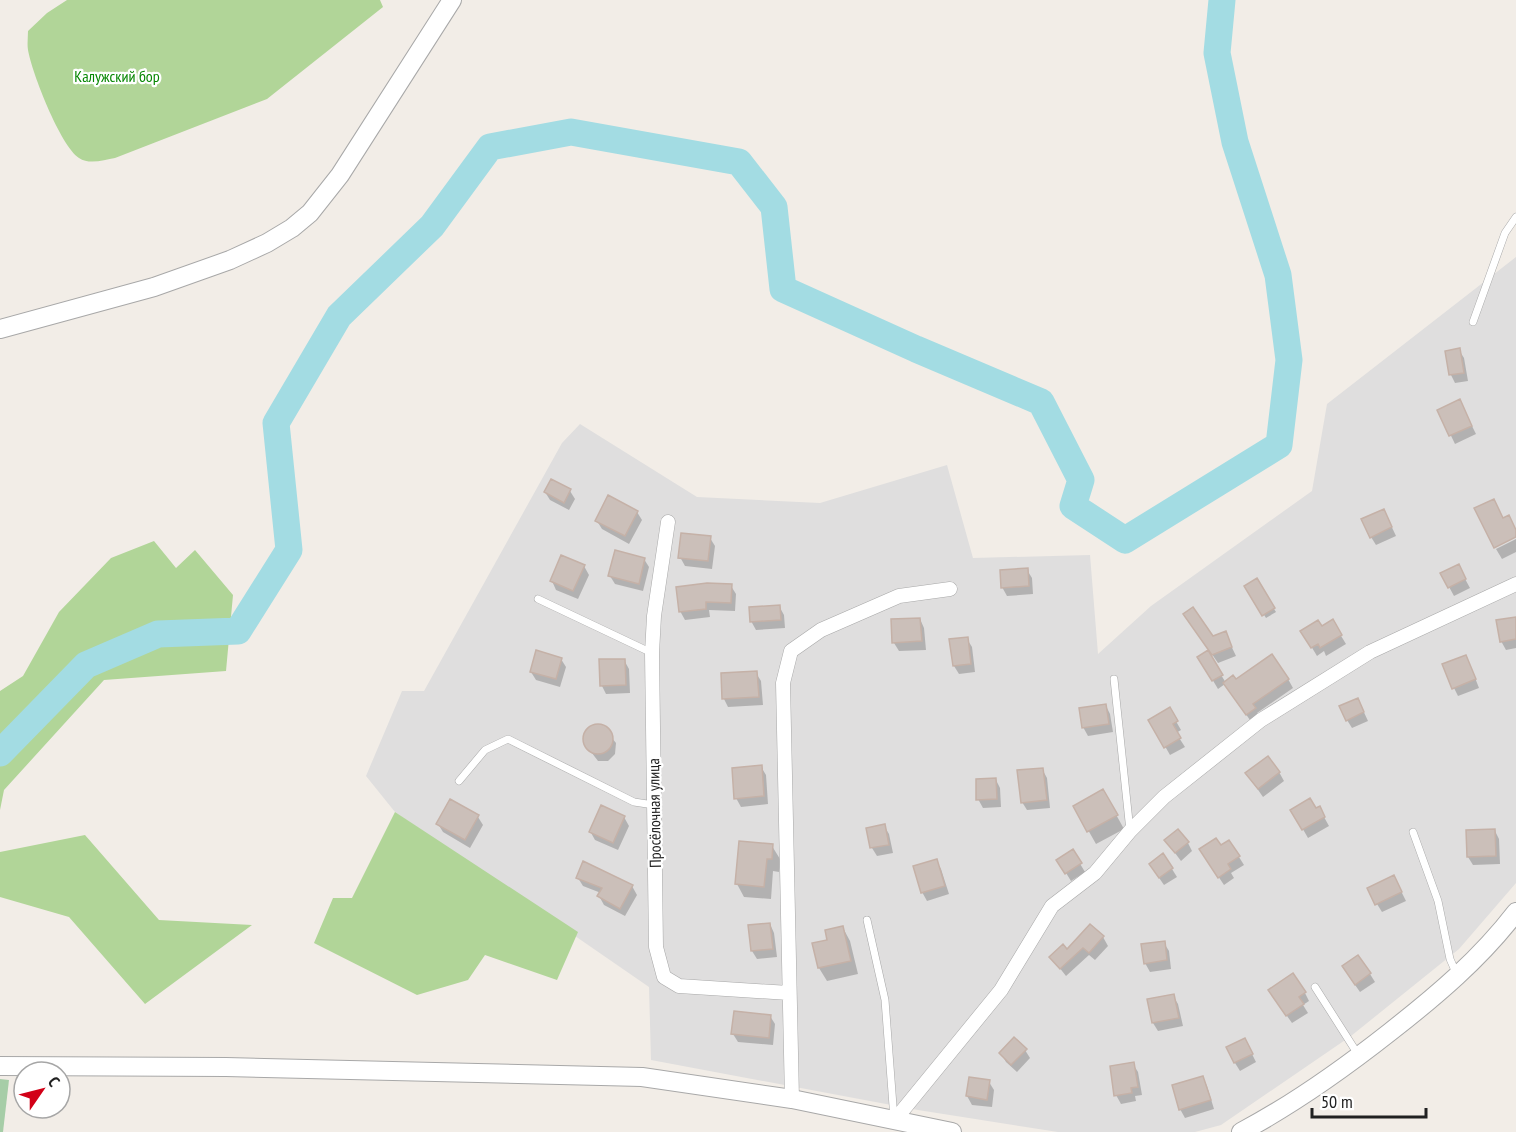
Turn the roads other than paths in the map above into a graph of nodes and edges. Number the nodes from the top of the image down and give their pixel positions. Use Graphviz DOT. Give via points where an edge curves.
graph roads {
  1 [pos="452,0"];
  2 [pos="1516,218"];
  3 [pos="1473,322"];
  4 [pos="0,329"];
  5 [pos="668,522"];
  6 [pos="1516,584"];
  7 [pos="950,588"];
  8 [pos="538,599"];
  9 [pos="652,653"];
  10 [pos="1114,679"];
  11 [pos="459,781"];
  12 [pos="654,805"];
  13 [pos="1130,831"];
  14 [pos="1413,832"];
  15 [pos="1515,916"];
  16 [pos="867,920"];
  17 [pos="1458,977"];
  18 [pos="1315,987"];
  19 [pos="789,993"];
  20 [pos="1359,1056"];
  21 [pos="0,1066"];
  22 [pos="792,1099"];
  23 [pos="894,1121"];
  24 [pos="952,1132"];
  25 [pos="1241,1132"];
  1 -- 4 [label="street" via="340,175 310,213 292,228 230,260 154,287"];
  2 -- 3 [label="lane" via="1504,232"];
  5 -- 9 [label="street, Просёлочная улица"];
  6 -- 13 [label="street" via="1370,652 1261,720 1164,797"];
  7 -- 19 [label="street" via="899,596 821,630 791,651 783,683"];
  8 -- 9 [label="lane"];
  9 -- 12 [label="street, Просёлочная улица"];
  10 -- 13 [label="lane"];
  11 -- 12 [label="lane" via="485,750 508,739 634,802"];
  12 -- 19 [label="street, Просёлочная улица" via="656,947 664,977 679,986"];
  13 -- 23 [label="street" via="1095,873 1052,906 1001,990"];
  14 -- 17 [label="lane" via="1438,901 1450,959"];
  15 -- 17 [label="street"];
  16 -- 23 [label="lane" via="885,1000"];
  17 -- 20 [label="street"];
  18 -- 20 [label="lane"];
  19 -- 22 [label="street"];
  20 -- 25 [label="street"];
  21 -- 22 [label="street" via="642,1077"];
  22 -- 23 [label="street"];
  23 -- 24 [label="street"];
}
